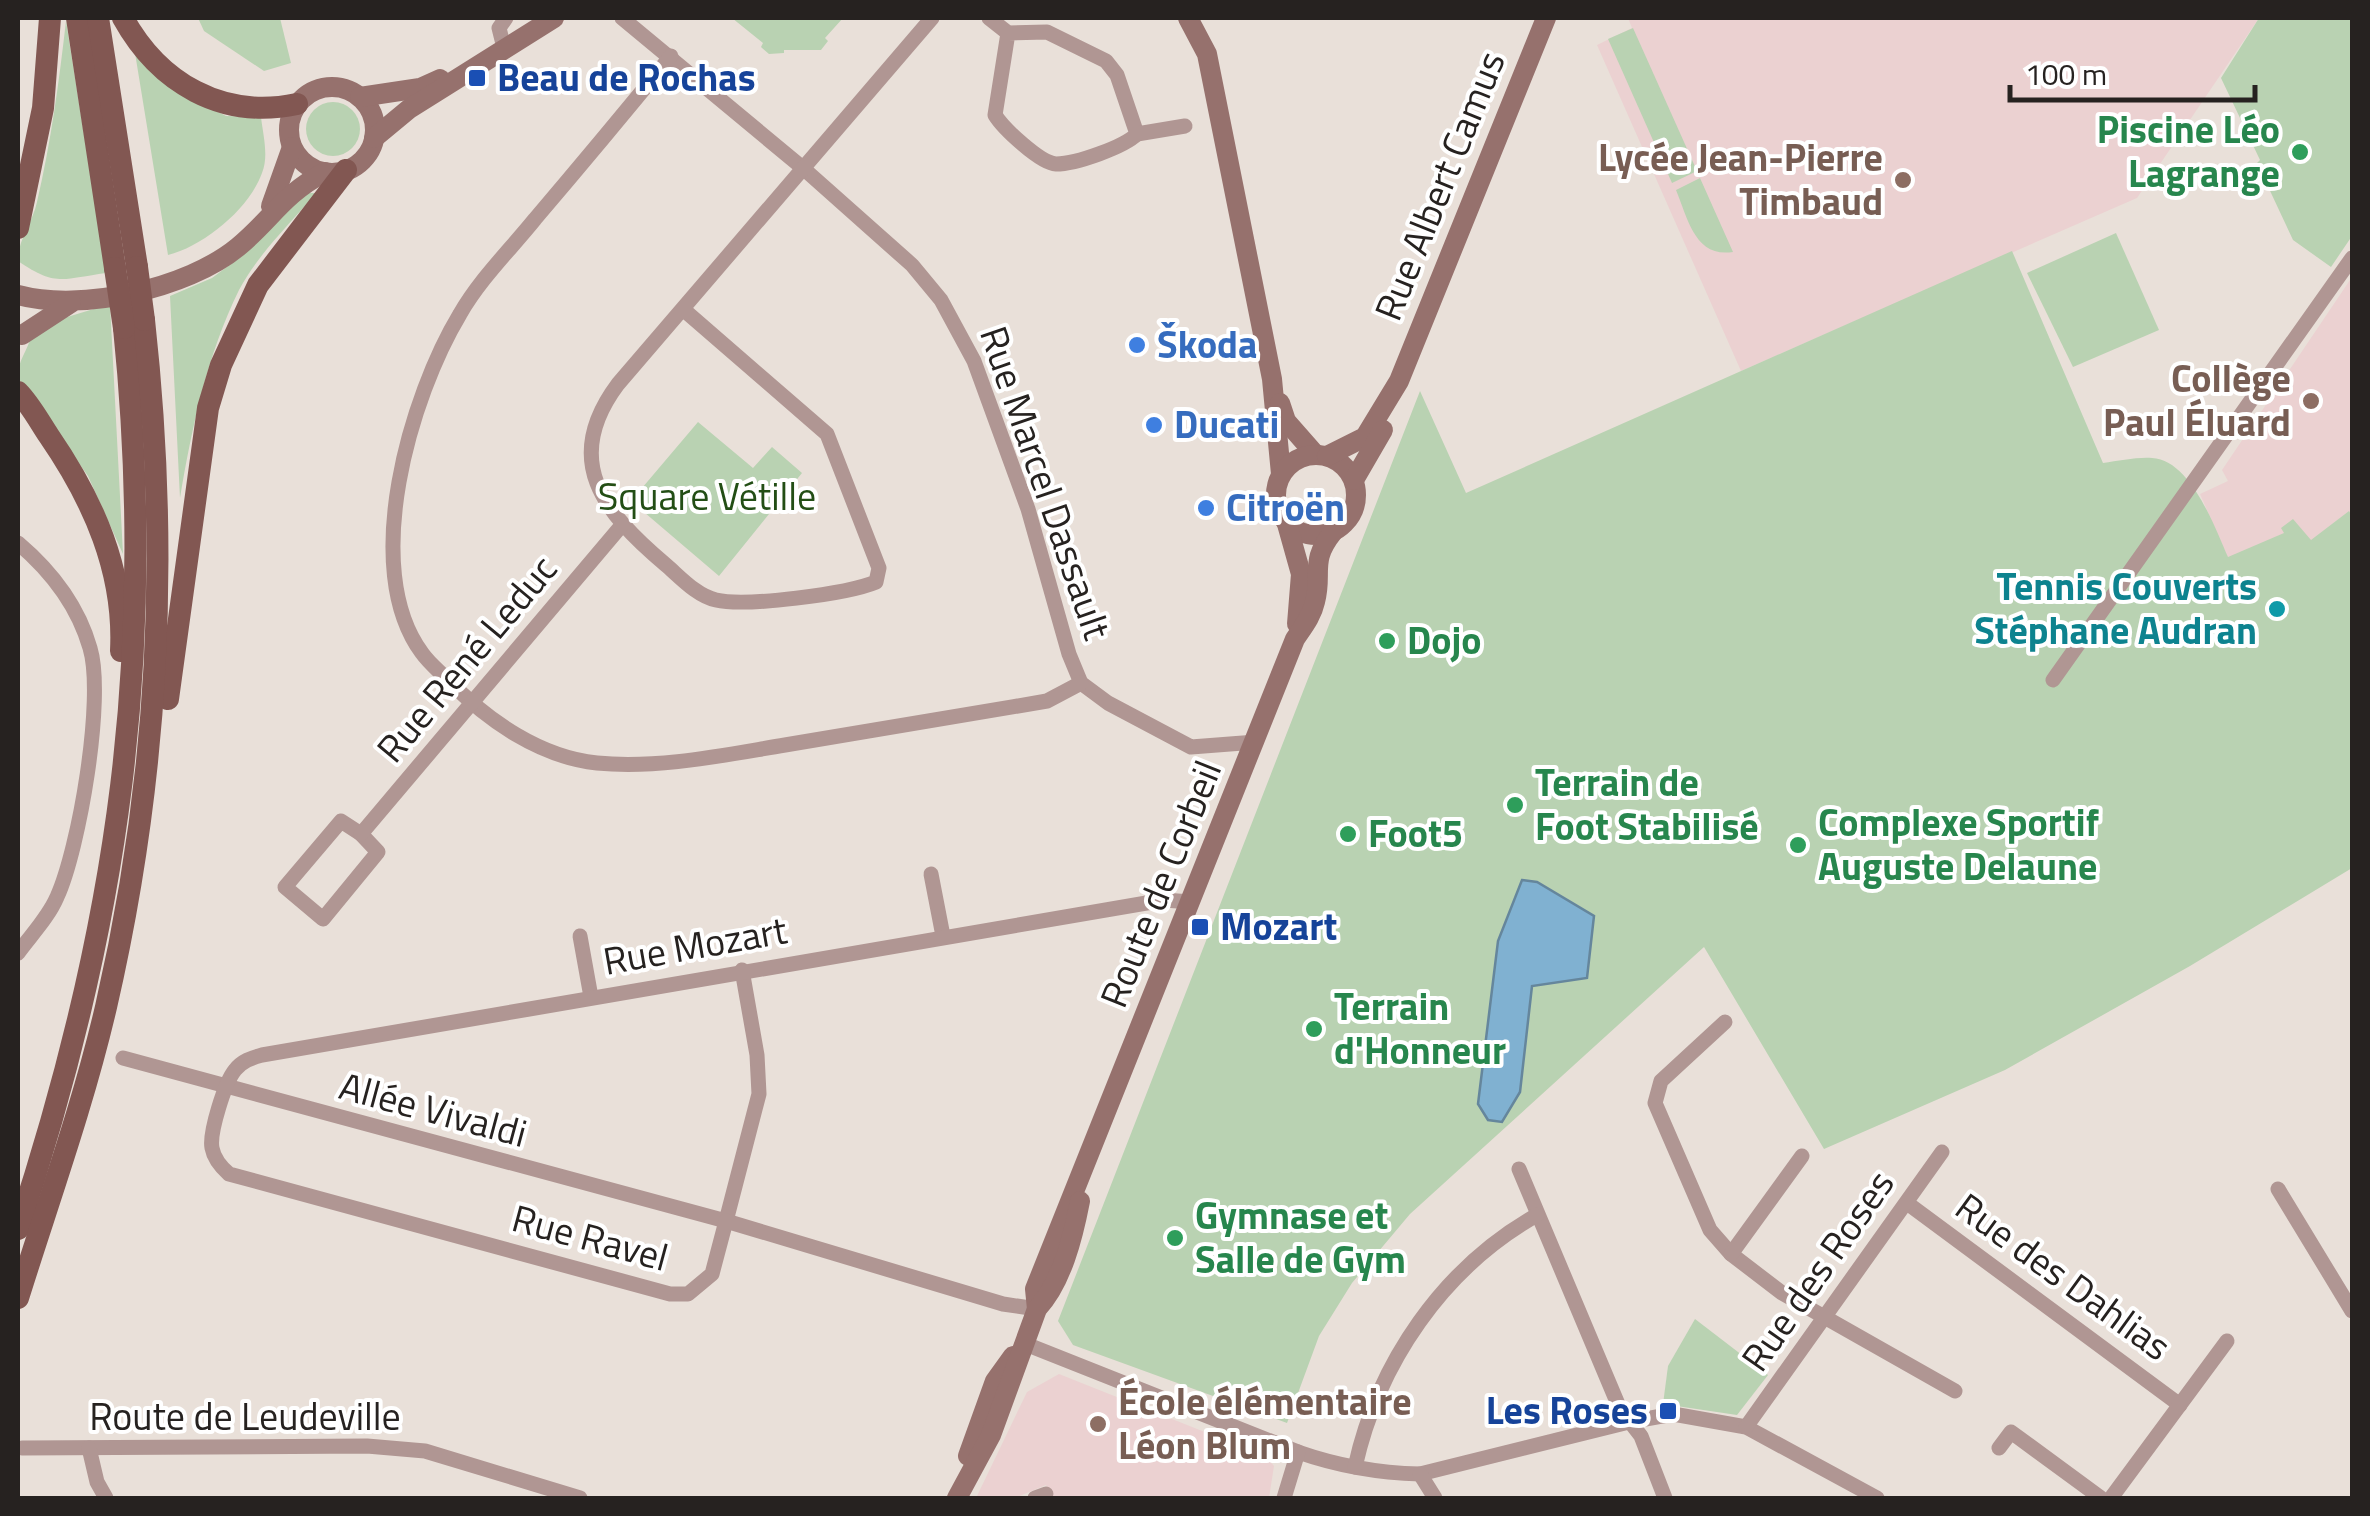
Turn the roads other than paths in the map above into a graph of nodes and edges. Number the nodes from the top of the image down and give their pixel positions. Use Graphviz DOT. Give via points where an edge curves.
graph roads {
  1 [pos="50,18"];
  2 [pos="77,18"];
  3 [pos="98,18"];
  4 [pos="123,18"];
  5 [pos="506,18"];
  6 [pos="554,18"];
  7 [pos="622,18"];
  8 [pos="932,18"];
  9 [pos="988,18"];
  10 [pos="1188,18"];
  11 [pos="1546,18"];
  12 [pos="1008,34"];
  13 [pos="504,48"];
  14 [pos="671,56"];
  15 [pos="480,62"];
  16 [pos="360,96"];
  17 [pos="297,104"];
  18 [pos="1184,126"];
  19 [pos="1137,134"];
  20 [pos="374,138"];
  21 [pos="292,147"];
  22 [pos="804,169"];
  23 [pos="335,171"];
  24 [pos="268,214"];
  25 [pos="18,228"];
  26 [pos="2352,258"];
  27 [pos="126,268"];
  28 [pos="18,297"];
  29 [pos="71,302"];
  30 [pos="684,310"];
  31 [pos="134,324"];
  32 [pos="20,341"];
  33 [pos="1272,379"];
  34 [pos="1399,381"];
  35 [pos="18,392"];
  36 [pos="1321,455"];
  37 [pos="1281,474"];
  38 [pos="1354,480"];
  39 [pos="1288,524"];
  40 [pos="622,525"];
  41 [pos="1333,532"];
  42 [pos="18,543"];
  43 [pos="1295,639"];
  44 [pos="2052,680"];
  45 [pos="1081,683"];
  46 [pos="472,702"];
  47 [pos="1256,742"];
  48 [pos="126,760"];
  49 [pos="361,834"];
  50 [pos="137,847"];
  51 [pos="931,874"];
  52 [pos="1191,902"];
  53 [pos="580,936"];
  54 [pos="943,936"];
  55 [pos="18,953"];
  56 [pos="742,970"];
  57 [pos="591,997"];
  58 [pos="1725,1022"];
  59 [pos="123,1058"];
  60 [pos="225,1088"];
  61 [pos="1942,1152"];
  62 [pos="1802,1156"];
  63 [pos="1519,1169"];
  64 [pos="2278,1189"];
  65 [pos="1907,1203"];
  66 [pos="1536,1216"];
  67 [pos="726,1221"];
  68 [pos="18,1230"];
  69 [pos="1731,1254"];
  70 [pos="18,1298"];
  71 [pos="1037,1309"];
  72 [pos="2352,1311"];
  73 [pos="1825,1320"];
  74 [pos="2228,1342"];
  75 [pos="1024,1343"];
  76 [pos="1955,1391"];
  77 [pos="2180,1405"];
  78 [pos="1630,1422"];
  79 [pos="1746,1427"];
  80 [pos="22,1448"];
  81 [pos="89,1448"];
  82 [pos="1998,1448"];
  83 [pos="1298,1452"];
  84 [pos="1355,1467"];
  85 [pos="1420,1474"];
  86 [pos="106,1498"];
  87 [pos="580,1498"];
  88 [pos="955,1498"];
  89 [pos="1284,1498"];
  90 [pos="1435,1498"];
  91 [pos="1665,1498"];
  92 [pos="1877,1498"];
  93 [pos="2102,1498"];
  94 [pos="2111,1498"];
  1 -- 25 [label="main road" via="43,108"];
  2 -- 27 [label="main road"];
  3 -- 27 [label="main road"];
  4 -- 17 [label="main road" via="146,55 187,87 250,110"];
  5 -- 13 [label="street" via="498,28"];
  6 -- 13 [label="main road"];
  7 -- 14 [label="street, Rue Marcel Dassault"];
  8 -- 22 [label="street"];
  9 -- 12 [label="street"];
  10 -- 33 [label="main road" via="1206,54"];
  11 -- 34 [label="main road, Rue Albert Camus"];
  12 -- 19 [label="street" via="1047,32 1106,61"];
  12 -- 19 [label="street" via="995,115 1044,161 1093,156"];
  13 -- 15 [label="main road"];
  14 -- 22 [label="street, Rue Marcel Dassault"];
  14 -- 46 [label="street" via="472,295 413,424 392,533 398,593 422,653"];
  15 -- 16 [label="main road" via="420,88"];
  15 -- 20 [label="main road"];
  16 -- 17 [label="main road" via="333,86"];
  16 -- 20 [label="main road" via="370,108"];
  17 -- 21 [label="main road" via="289,125"];
  18 -- 19 [label="street"];
  20 -- 23 [label="main road" via="364,158"];
  21 -- 23 [label="main road" via="300,159"];
  21 -- 24 [label="main road"];
  22 -- 30 [label="street"];
  22 -- 45 [label="street, Rue Marcel Dassault" via="912,265 965,338 1028,509"];
  23 -- 24 [label="main road" via="299,186"];
  23 -- 50 [label="main road" via="258,285 220,365 208,408 151,823"];
  24 -- 29 [label="main road" via="238,248 187,276"];
  26 -- 44 [label="street"];
  27 -- 31 [label="main road, bridge"];
  28 -- 29 [label="main road"];
  28 -- 32 [label="main road" via="24,317"];
  29 -- 32 [label="main road"];
  30 -- 40 [label="street" via="618,384 592,430 594,477"];
  30 -- 40 [label="street" via="827,434 879,568 876,582 857,590 713,600"];
  31 -- 48 [label="main road" via="138,552"];
  31 -- 50 [label="main road" via="152,396 159,566 156,678"];
  33 -- 36 [label="main road" via="1286,421"];
  33 -- 37 [label="main road"];
  34 -- 36 [label="main road, Rue Albert Camus" via="1365,437"];
  34 -- 38 [label="main road, Rue Albert Camus" via="1395,405"];
  35 -- 48 [label="main road" via="76,476 110,558 120,598 115,746"];
  36 -- 37 [label="main road" via="1296,460"];
  36 -- 38 [label="main road" via="1343,465"];
  37 -- 39 [label="main road" via="1276,500"];
  38 -- 41 [label="main road" via="1355,507"];
  39 -- 41 [label="main road" via="1309,535"];
  39 -- 43 [label="main road, Route de Corbeil" via="1301,574"];
  40 -- 46 [label="street, Rue René Leduc"];
  41 -- 43 [label="main road, Route de Corbeil" via="1318,558 1316,599"];
  42 -- 55 [label="street" via="77,613 95,684 64,878"];
  43 -- 47 [label="main road, Route de Corbeil"];
  45 -- 46 [label="street" via="1047,700 642,764 552,751"];
  45 -- 47 [label="street, Rue Marcel Dassault" via="1191,747"];
  46 -- 49 [label="street, Rue René Leduc"];
  47 -- 52 [label="main road, Route de Corbeil"];
  48 -- 68 [label="main road" via="78,1033"];
  49 -- 49 [label="street" via="341,821 285,887 322,919 378,852"];
  50 -- 70 [label="main road" via="85,1087"];
  51 -- 54 [label="street"];
  52 -- 54 [label="street, Rue Mozart" via="1164,900"];
  52 -- 71 [label="main road, Route de Corbeil" via="1090,1156 1075,1229 1050,1295"];
  53 -- 57 [label="street"];
  54 -- 56 [label="street, Rue Mozart"];
  56 -- 57 [label="street, Rue Mozart"];
  56 -- 67 [label="street" via="758,1094"];
  57 -- 60 [label="street, Rue Mozart" via="262,1055 247,1059"];
  58 -- 69 [label="street" via="1661,1081 1655,1103 1710,1230"];
  59 -- 60 [label="street, Allée Vivaldi"];
  60 -- 67 [label="street, Allée Vivaldi"];
  60 -- 67 [label="street, Rue Ravel" via="211,1145 229,1174 670,1294 688,1294 712,1274"];
  61 -- 65 [label="street, Rue des Roses"];
  62 -- 69 [label="street"];
  63 -- 66 [label="street"];
  64 -- 72 [label="street"];
  65 -- 73 [label="street, Rue des Roses"];
  65 -- 77 [label="street, Rue des Dahlias"];
  66 -- 78 [label="street"];
  66 -- 84 [label="street" via="1502,1234 1465,1268 1404,1343"];
  67 -- 71 [label="street, Rue Ravel"];
  69 -- 73 [label="street"];
  71 -- 75 [label="main road, Route de Corbeil"];
  73 -- 76 [label="street"];
  73 -- 79 [label="street, Rue des Roses"];
  74 -- 77 [label="street"];
  75 -- 83 [label="street"];
  75 -- 88 [label="main road, Route de Corbeil" via="995,1381"];
  77 -- 94 [label="street"];
  78 -- 79 [label="street" via="1673,1414"];
  78 -- 85 [label="street"];
  78 -- 91 [label="street"];
  79 -- 92 [label="street"];
  80 -- 81 [label="street, Route de Leudeville"];
  81 -- 86 [label="street"];
  81 -- 87 [label="street, Route de Leudeville" via="367,1446 425,1452"];
  82 -- 93 [label="street" via="2011,1432"];
  83 -- 84 [label="street"];
  83 -- 89 [label="street"];
  84 -- 85 [label="street"];
  85 -- 90 [label="street"];
}
